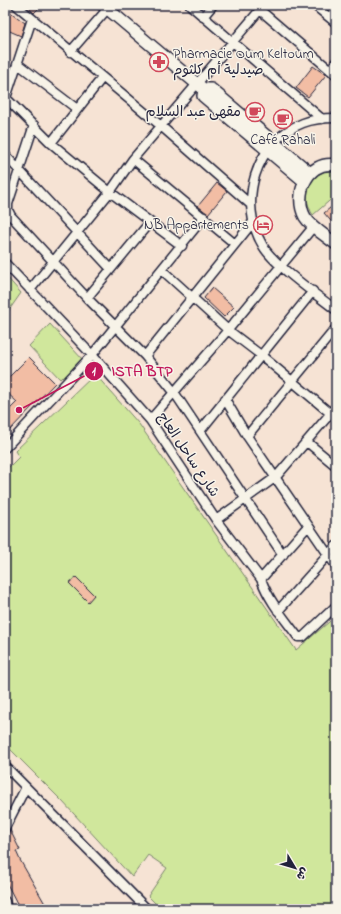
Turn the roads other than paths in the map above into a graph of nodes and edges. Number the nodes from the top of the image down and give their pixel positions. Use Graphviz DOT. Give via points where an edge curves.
graph roads {
  1 [pos="16,5"];
  2 [pos="190,5"];
  3 [pos="212,5"];
  4 [pos="314,5"];
  5 [pos="107,6"];
  6 [pos="262,8"];
  7 [pos="336,10"];
  8 [pos="203,17"];
  9 [pos="32,19"];
  10 [pos="333,20"];
  11 [pos="232,43"];
  12 [pos="70,52"];
  13 [pos="336,62"];
  14 [pos="18,64"];
  15 [pos="333,73"];
  16 [pos="102,78"];
  17 [pos="200,87"];
  18 [pos="5,99"];
  19 [pos="77,109"];
  20 [pos="336,118"];
  21 [pos="322,119"];
  22 [pos="34,125"];
  23 [pos="161,126"];
  24 [pos="51,143"];
  25 [pos="271,146"];
  26 [pos="5,155"];
  27 [pos="133,159"];
  28 [pos="336,165"];
  29 [pos="20,170"];
  30 [pos="307,177"];
  31 [pos="110,192"];
  32 [pos="250,204"];
  33 [pos="204,217"];
  34 [pos="150,222"];
  35 [pos="253,222"];
  36 [pos="314,226"];
  37 [pos="77,231"];
  38 [pos="235,244"];
  39 [pos="336,244"];
  40 [pos="182,246"];
  41 [pos="52,261"];
  42 [pos="5,263"];
  43 [pos="281,265"];
  44 [pos="111,268"];
  45 [pos="162,270"];
  46 [pos="30,290"];
  47 [pos="313,291"];
  48 [pos="192,297"];
  49 [pos="86,298"];
  50 [pos="336,310"];
  51 [pos="115,328"];
  52 [pos="336,328"];
  53 [pos="228,330"];
  54 [pos="92,355"];
  55 [pos="145,356"];
  56 [pos="262,356"];
  57 [pos="293,381"];
  58 [pos="174,392"];
  59 [pos="225,399"];
  60 [pos="334,413"];
  61 [pos="150,420"];
  62 [pos="201,430"];
  63 [pos="247,436"];
  64 [pos="307,442"];
  65 [pos="5,448"];
  66 [pos="336,466"];
  67 [pos="276,477"];
  68 [pos="245,500"];
  69 [pos="216,520"];
  70 [pos="308,526"];
  71 [pos="336,546"];
  72 [pos="283,555"];
  73 [pos="329,556"];
  74 [pos="336,566"];
  75 [pos="262,579"];
  76 [pos="336,606"];
  77 [pos="278,611"];
  78 [pos="5,766"];
  79 [pos="26,787"];
  80 [pos="5,828"];
  81 [pos="5,901"];
  82 [pos="7,909"];
  83 [pos="147,909"];
  1 -- 9 [label="street"];
  2 -- 8 [label="street"];
  3 -- 8 [label="street"];
  4 -- 10 [label="street"];
  5 -- 12 [label="street"];
  5 -- 17 [label="street"];
  6 -- 11 [label="street"];
  6 -- 15 [label="street"];
  7 -- 10 [label="street"];
  8 -- 11 [label="street"];
  9 -- 12 [label="street"];
  9 -- 14 [label="street"];
  11 -- 17 [label="street"];
  11 -- 21 [label="street"];
  12 -- 16 [label="street"];
  13 -- 15 [label="street"];
  14 -- 18 [label="street"];
  14 -- 19 [label="street"];
  16 -- 19 [label="street"];
  16 -- 23 [label="street"];
  17 -- 23 [label="street"];
  17 -- 25 [label="street" via="211,89"];
  18 -- 22 [label="street"];
  19 -- 24 [label="street"];
  20 -- 21 [label="street"];
  21 -- 25 [label="street" via="303,123 285,133"];
  22 -- 24 [label="street"];
  22 -- 29 [label="street"];
  23 -- 27 [label="street"];
  23 -- 32 [label="street"];
  24 -- 31 [label="street"];
  25 -- 30 [label="street"];
  25 -- 32 [label="street" via="259,165 252,186"];
  26 -- 29 [label="street"];
  27 -- 31 [label="street"];
  27 -- 33 [label="street"];
  28 -- 30 [label="street" via="321,167"];
  29 -- 37 [label="street"];
  29 -- 41 [label="street" via="8,210"];
  30 -- 36 [label="street" via="300,192 301,205 306,217"];
  31 -- 34 [label="street"];
  31 -- 37 [label="street"];
  32 -- 35 [label="street"];
  33 -- 38 [label="street"];
  33 -- 40 [label="street"];
  34 -- 40 [label="street"];
  34 -- 44 [label="street"];
  35 -- 38 [label="street"];
  35 -- 43 [label="street" via="263,247"];
  36 -- 39 [label="street"];
  36 -- 43 [label="street"];
  37 -- 41 [label="street"];
  37 -- 44 [label="street"];
  38 -- 48 [label="street"];
  40 -- 45 [label="street"];
  41 -- 46 [label="street"];
  41 -- 49 [label="street"];
  42 -- 46 [label="street, شارع ساحل العاج"];
  43 -- 47 [label="street"];
  43 -- 53 [label="street"];
  44 -- 49 [label="street"];
  45 -- 48 [label="street"];
  45 -- 51 [label="street"];
  46 -- 54 [label="street, شارع ساحل العاج"];
  47 -- 50 [label="street"];
  47 -- 56 [label="street"];
  48 -- 53 [label="street"];
  48 -- 55 [label="street"];
  49 -- 51 [label="street"];
  51 -- 54 [label="street"];
  51 -- 55 [label="street"];
  52 -- 57 [label="street"];
  53 -- 56 [label="street"];
  53 -- 58 [label="street"];
  54 -- 61 [label="street, شارع ساحل العاج"];
  54 -- 65 [label="street"];
  55 -- 58 [label="street"];
  56 -- 57 [label="street"];
  56 -- 59 [label="street"];
  57 -- 60 [label="street"];
  57 -- 63 [label="street"];
  58 -- 61 [label="street"];
  58 -- 62 [label="street"];
  59 -- 62 [label="street"];
  59 -- 63 [label="street"];
  60 -- 64 [label="street"];
  61 -- 69 [label="street, شارع ساحل العاج"];
  62 -- 68 [label="street"];
  63 -- 67 [label="street"];
  64 -- 66 [label="street"];
  64 -- 67 [label="street"];
  67 -- 68 [label="street"];
  67 -- 70 [label="street"];
  68 -- 69 [label="street"];
  68 -- 72 [label="street"];
  69 -- 75 [label="street, شارع ساحل العاج"];
  70 -- 72 [label="street"];
  70 -- 73 [label="street"];
  71 -- 73 [label="street"];
  72 -- 75 [label="street"];
  73 -- 74 [label="street"];
  73 -- 77 [label="street"];
  75 -- 77 [label="street, شارع ساحل العاج"];
  76 -- 77 [label="street, شارع ساحل العاج" via="303,637 298,637"];
  78 -- 79 [label="street"];
  79 -- 80 [label="street"];
  79 -- 83 [label="street"];
  81 -- 82 [label="street"];
}
